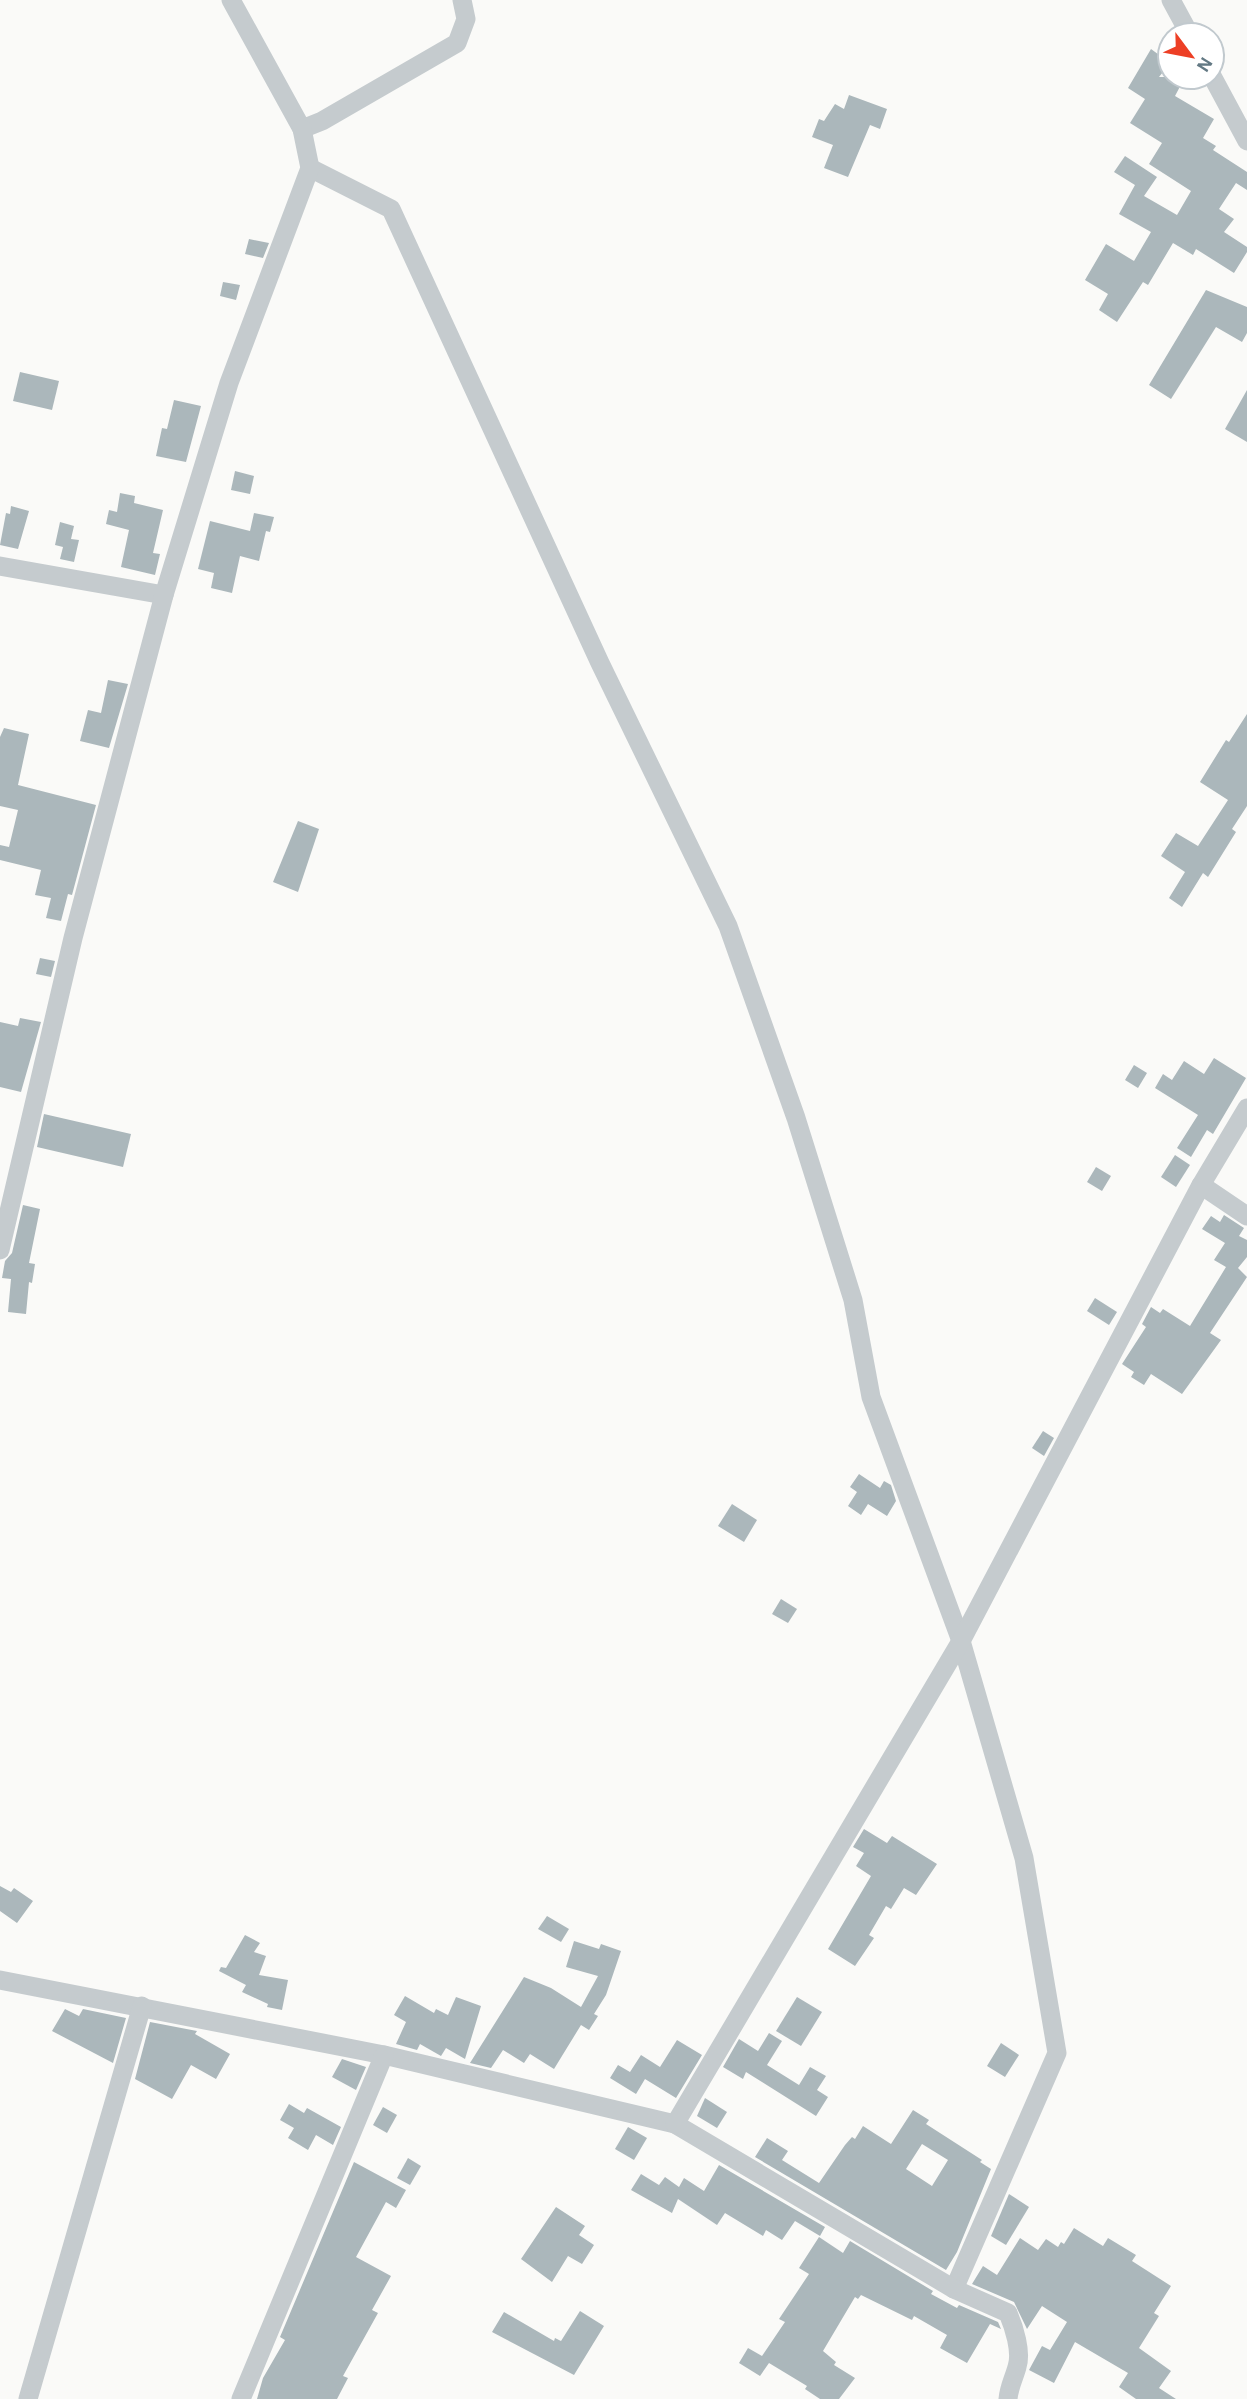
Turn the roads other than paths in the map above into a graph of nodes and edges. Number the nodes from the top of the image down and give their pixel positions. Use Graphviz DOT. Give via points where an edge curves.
graph roads {
  1 [pos="231,0"];
  2 [pos="462,0"];
  3 [pos="1171,0"];
  4 [pos="1182,21"];
  5 [pos="1220,91"];
  6 [pos="302,129"];
  7 [pos="1247,141"];
  8 [pos="310,168"];
  9 [pos="0,566"];
  10 [pos="164,595"];
  11 [pos="1247,1108"];
  12 [pos="1201,1185"];
  13 [pos="1247,1216"];
  14 [pos="0,1250"];
  15 [pos="961,1641"];
  16 [pos="0,1980"];
  17 [pos="142,2006"];
  18 [pos="384,2055"];
  19 [pos="675,2124"];
  20 [pos="954,2289"];
  21 [pos="28,2399"];
  22 [pos="242,2399"];
  23 [pos="1008,2399"];
  1 -- 6 [label="street"];
  2 -- 6 [label="street" via="466,19 457,43"];
  3 -- 4 [label="street"];
  5 -- 7 [label="street"];
  6 -- 8 [label="street"];
  8 -- 10 [label="street" via="229,383"];
  8 -- 15 [label="street" via="390,209 600,663 728,926 796,1118 853,1300 871,1397"];
  9 -- 10 [label="street"];
  10 -- 14 [label="street" via="73,939"];
  11 -- 12 [label="street"];
  12 -- 13 [label="street"];
  12 -- 15 [label="street"];
  15 -- 19 [label="street"];
  15 -- 20 [label="street" via="1024,1858 1057,2053"];
  16 -- 17 [label="street"];
  17 -- 18 [label="street"];
  17 -- 21 [label="street"];
  18 -- 19 [label="street"];
  18 -- 22 [label="street"];
  19 -- 20 [label="street"];
  20 -- 23 [label="street" via="1008,2313 1015,2328 1019,2364"];
}
